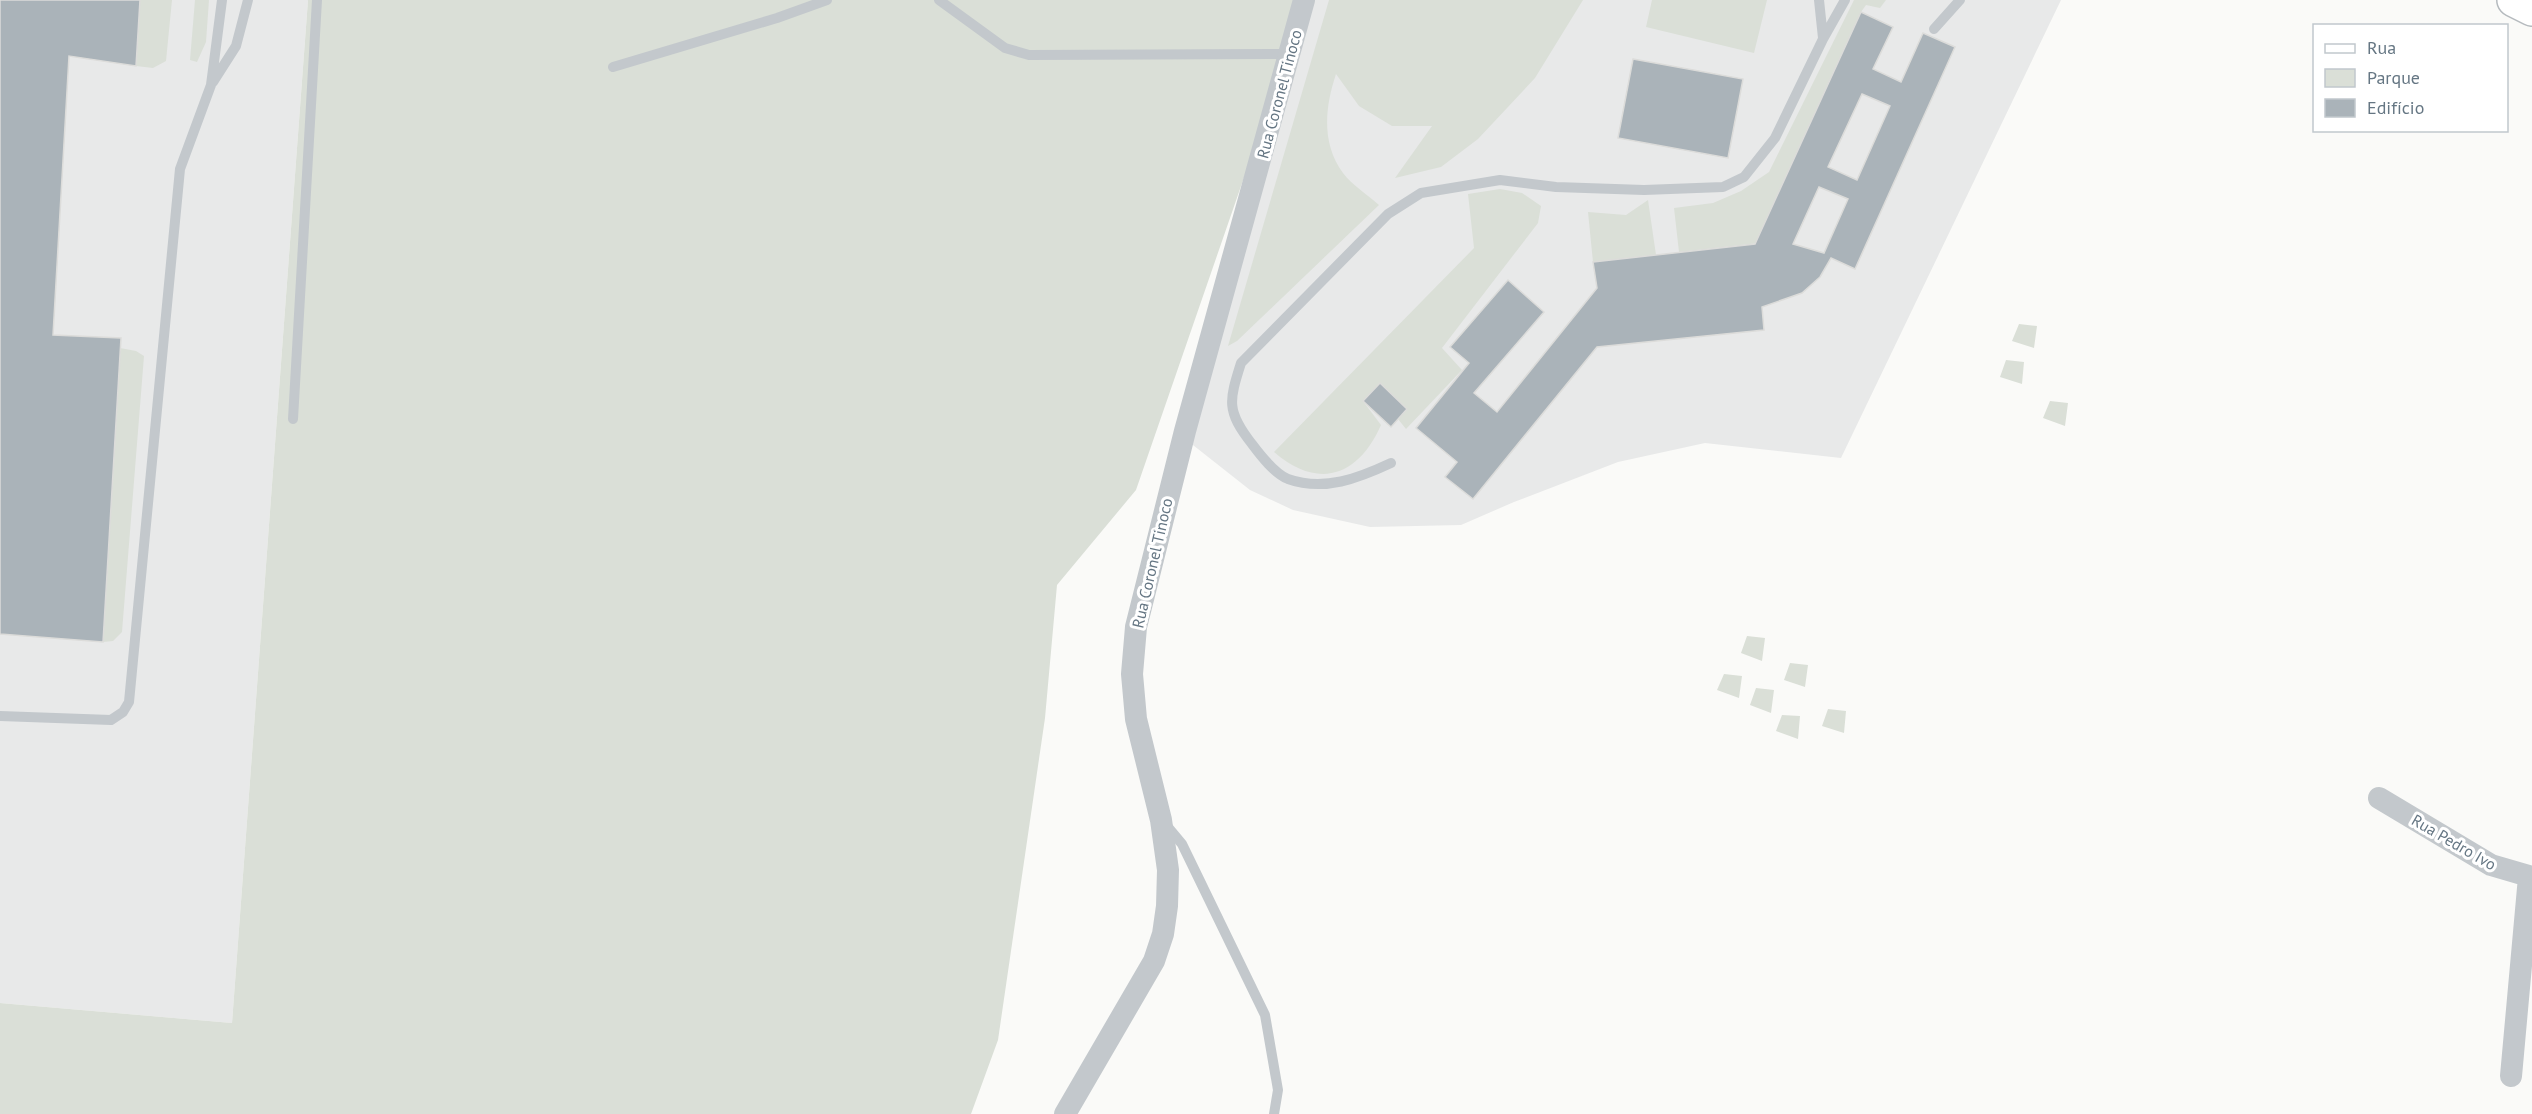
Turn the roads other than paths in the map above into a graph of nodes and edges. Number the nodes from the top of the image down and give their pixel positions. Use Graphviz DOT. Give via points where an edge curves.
graph roads {
  1 [pos="222,0"];
  2 [pos="248,0"];
  3 [pos="317,0"];
  4 [pos="827,0"];
  5 [pos="939,0"];
  6 [pos="1304,0"];
  7 [pos="1819,0"];
  8 [pos="1845,0"];
  9 [pos="1960,0"];
  10 [pos="2514,0"];
  11 [pos="2532,9"];
  12 [pos="1934,29"];
  13 [pos="1823,39"];
  14 [pos="1290,54"];
  15 [pos="613,67"];
  16 [pos="212,85"];
  17 [pos="293,419"];
  18 [pos="1391,463"];
  19 [pos="0,716"];
  20 [pos="2379,798"];
  21 [pos="1161,820"];
  22 [pos="2530,877"];
  23 [pos="2511,1076"];
  24 [pos="1065,1114"];
  25 [pos="1274,1114"];
  1 -- 16 [label="lane"];
  2 -- 16 [label="lane" via="236,46"];
  3 -- 17 [label="lane"];
  4 -- 15 [label="lane"];
  5 -- 14 [label="lane" via="1005,48 1029,55"];
  6 -- 14 [label="street, Rua Coronel Tinoco"];
  7 -- 13 [label="lane"];
  8 -- 13 [label="lane"];
  9 -- 12 [label="lane"];
  10 -- 11 [label="main road"];
  13 -- 18 [label="lane" via="1775,138 1743,177 1723,188 1633,190 1500,180 1421,193 1388,214 1241,363 1232,392 1235,422 1264,460 1287,479 1322,484 1357,480"];
  14 -- 21 [label="street, Rua Coronel Tinoco" via="1185,431 1136,627 1132,674 1136,719"];
  16 -- 19 [label="lane" via="180,169 129,702 111,720"];
  20 -- 22 [label="street, Rua Pedro Ivo" via="2491,865"];
  21 -- 24 [label="street, Rua Coronel Tinoco" via="1168,870 1167,906 1154,961"];
  21 -- 25 [label="lane" via="1182,844 1265,1014 1278,1090"];
  22 -- 23 [label="street"];
}
